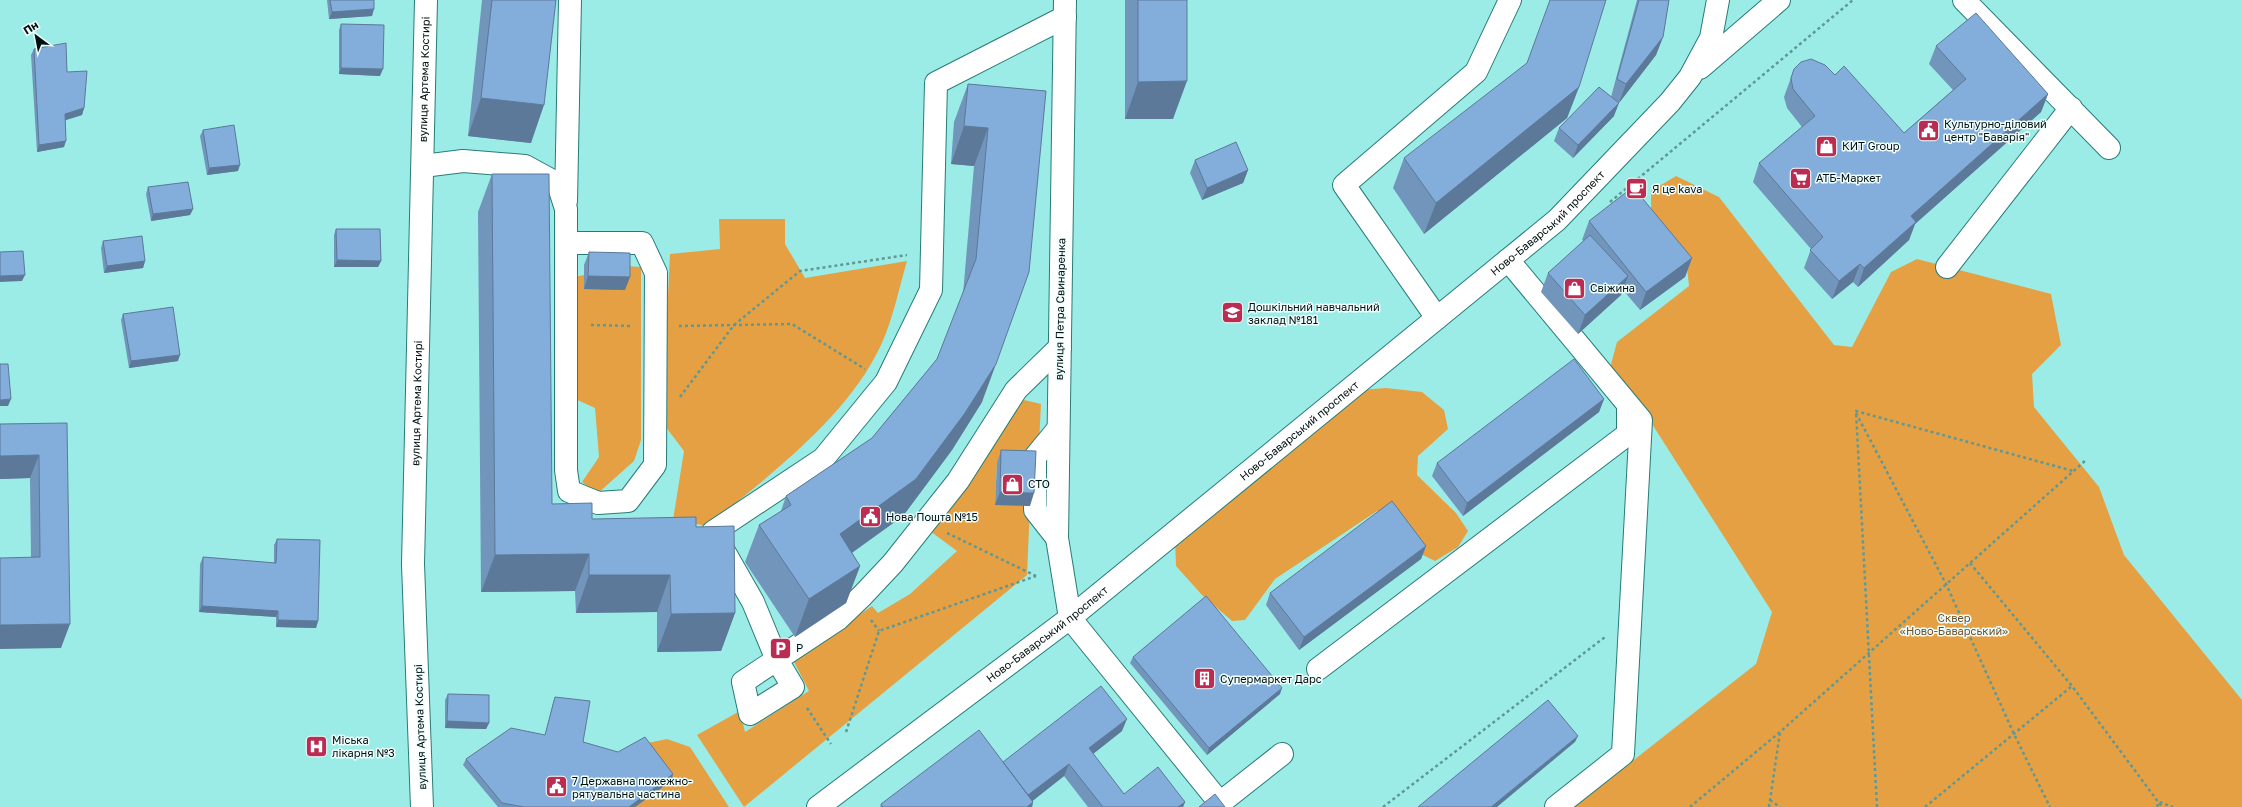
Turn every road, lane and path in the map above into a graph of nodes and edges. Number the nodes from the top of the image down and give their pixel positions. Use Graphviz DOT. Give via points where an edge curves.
graph roads {
  1 [pos="426,0"];
  2 [pos="570,0"];
  3 [pos="1510,0"];
  4 [pos="1718,0"];
  5 [pos="1779,0"];
  6 [pos="1853,0"];
  7 [pos="1964,0"];
  8 [pos="1065,8"];
  9 [pos="1690,76"];
  10 [pos="2070,108"];
  11 [pos="2109,148"];
  12 [pos="423,166"];
  13 [pos="1605,207"];
  14 [pos="566,209"];
  15 [pos="566,243"];
  16 [pos="932,251"];
  17 [pos="1508,260"];
  18 [pos="1947,267"];
  19 [pos="1437,318"];
  20 [pos="566,325"];
  21 [pos="734,325"];
  22 [pos="656,327"];
  23 [pos="1060,347"];
  24 [pos="886,382"];
  25 [pos="680,398"];
  26 [pos="1628,404"];
  27 [pos="1856,411"];
  28 [pos="2086,460"];
  29 [pos="2073,471"];
  30 [pos="926,522"];
  31 [pos="1970,563"];
  32 [pos="1946,584"];
  33 [pos="1070,618"];
  34 [pos="1630,618"];
  35 [pos="1868,654"];
  36 [pos="777,660"];
  37 [pos="1318,669"];
  38 [pos="2072,686"];
  39 [pos="793,688"];
  40 [pos="846,732"];
  41 [pos="1780,732"];
  42 [pos="2014,734"];
  43 [pos="832,744"];
  44 [pos="1282,754"];
  45 [pos="1770,800"];
  46 [pos="2158,802"];
  47 [pos="823,806"];
  48 [pos="422,807"];
  49 [pos="1383,807"];
  50 [pos="1556,807"];
  51 [pos="1690,807"];
  52 [pos="1769,807"];
  53 [pos="1780,807"];
  54 [pos="1877,807"];
  55 [pos="1925,807"];
  56 [pos="2050,807"];
  57 [pos="2157,807"];
  58 [pos="2162,807"];
  59 [pos="2173,807"];
  1 -- 12 [label="street, вулиця Артема Костирі"];
  2 -- 14 [label="street"];
  3 -- 19 [label="street" via="1476,72 1344,185"];
  4 -- 9 [label="street, Ново-Баварський проспект" via="1711,38"];
  5 -- 9 [label="street"];
  6 -- 13 [label="path"];
  7 -- 10 [label="street"];
  8 -- 16 [label="street" via="936,84"];
  8 -- 23 [label="street, вулиця Петра Свинаренка"];
  9 -- 17 [label="street, Ново-Баварський проспект" via="1670,102 1557,220"];
  10 -- 11 [label="street"];
  10 -- 18 [label="street"];
  12 -- 14 [label="street" via="463,161 525,166 558,184"];
  12 -- 48 [label="street, вулиця Артема Костирі" via="413,564"];
  14 -- 15 [label="street"];
  15 -- 20 [label="street"];
  15 -- 22 [label="street" via="642,243 656,273"];
  16 -- 21 [label="path" via="800,271"];
  16 -- 24 [label="street" via="932,290"];
  17 -- 19 [label="street, Ново-Баварський проспект"];
  17 -- 26 [label="street"];
  19 -- 33 [label="street, Ново-Баварський проспект"];
  20 -- 22 [label="path"];
  20 -- 22 [label="street" via="566,470 569,491 598,503 628,501 655,465"];
  21 -- 22 [label="path"];
  21 -- 24 [label="path" via="792,324"];
  21 -- 25 [label="path"];
  23 -- 30 [label="street" via="1016,390 958,481"];
  23 -- 33 [label="street, вулиця Петра Свинаренка" via="1056,538"];
  24 -- 36 [label="street" via="823,459 713,532 753,602"];
  26 -- 34 [label="street" via="1641,420"];
  26 -- 37 [label="street" via="1628,434"];
  27 -- 29 [label="path"];
  27 -- 32 [label="path"];
  27 -- 35 [label="path"];
  28 -- 29 [label="path"];
  29 -- 31 [label="path"];
  30 -- 36 [label="street" via="893,563 838,619"];
  30 -- 40 [label="path" via="1036,576 879,631"];
  31 -- 32 [label="path"];
  31 -- 38 [label="path"];
  32 -- 35 [label="path"];
  32 -- 42 [label="path"];
  33 -- 44 [label="street" via="1220,803"];
  33 -- 47 [label="street, Ново-Баварський проспект"];
  34 -- 49 [label="path"];
  34 -- 50 [label="street" via="1623,754"];
  35 -- 41 [label="path"];
  35 -- 54 [label="path"];
  36 -- 39 [label="street"];
  36 -- 39 [label="street" via="743,682 750,714"];
  38 -- 42 [label="path"];
  38 -- 46 [label="path"];
  39 -- 43 [label="path"];
  41 -- 45 [label="path"];
  41 -- 51 [label="path"];
  42 -- 55 [label="path"];
  42 -- 56 [label="path"];
  45 -- 52 [label="path"];
  45 -- 53 [label="path"];
  46 -- 57 [label="path"];
  46 -- 58 [label="path"];
  46 -- 59 [label="path"];
}
